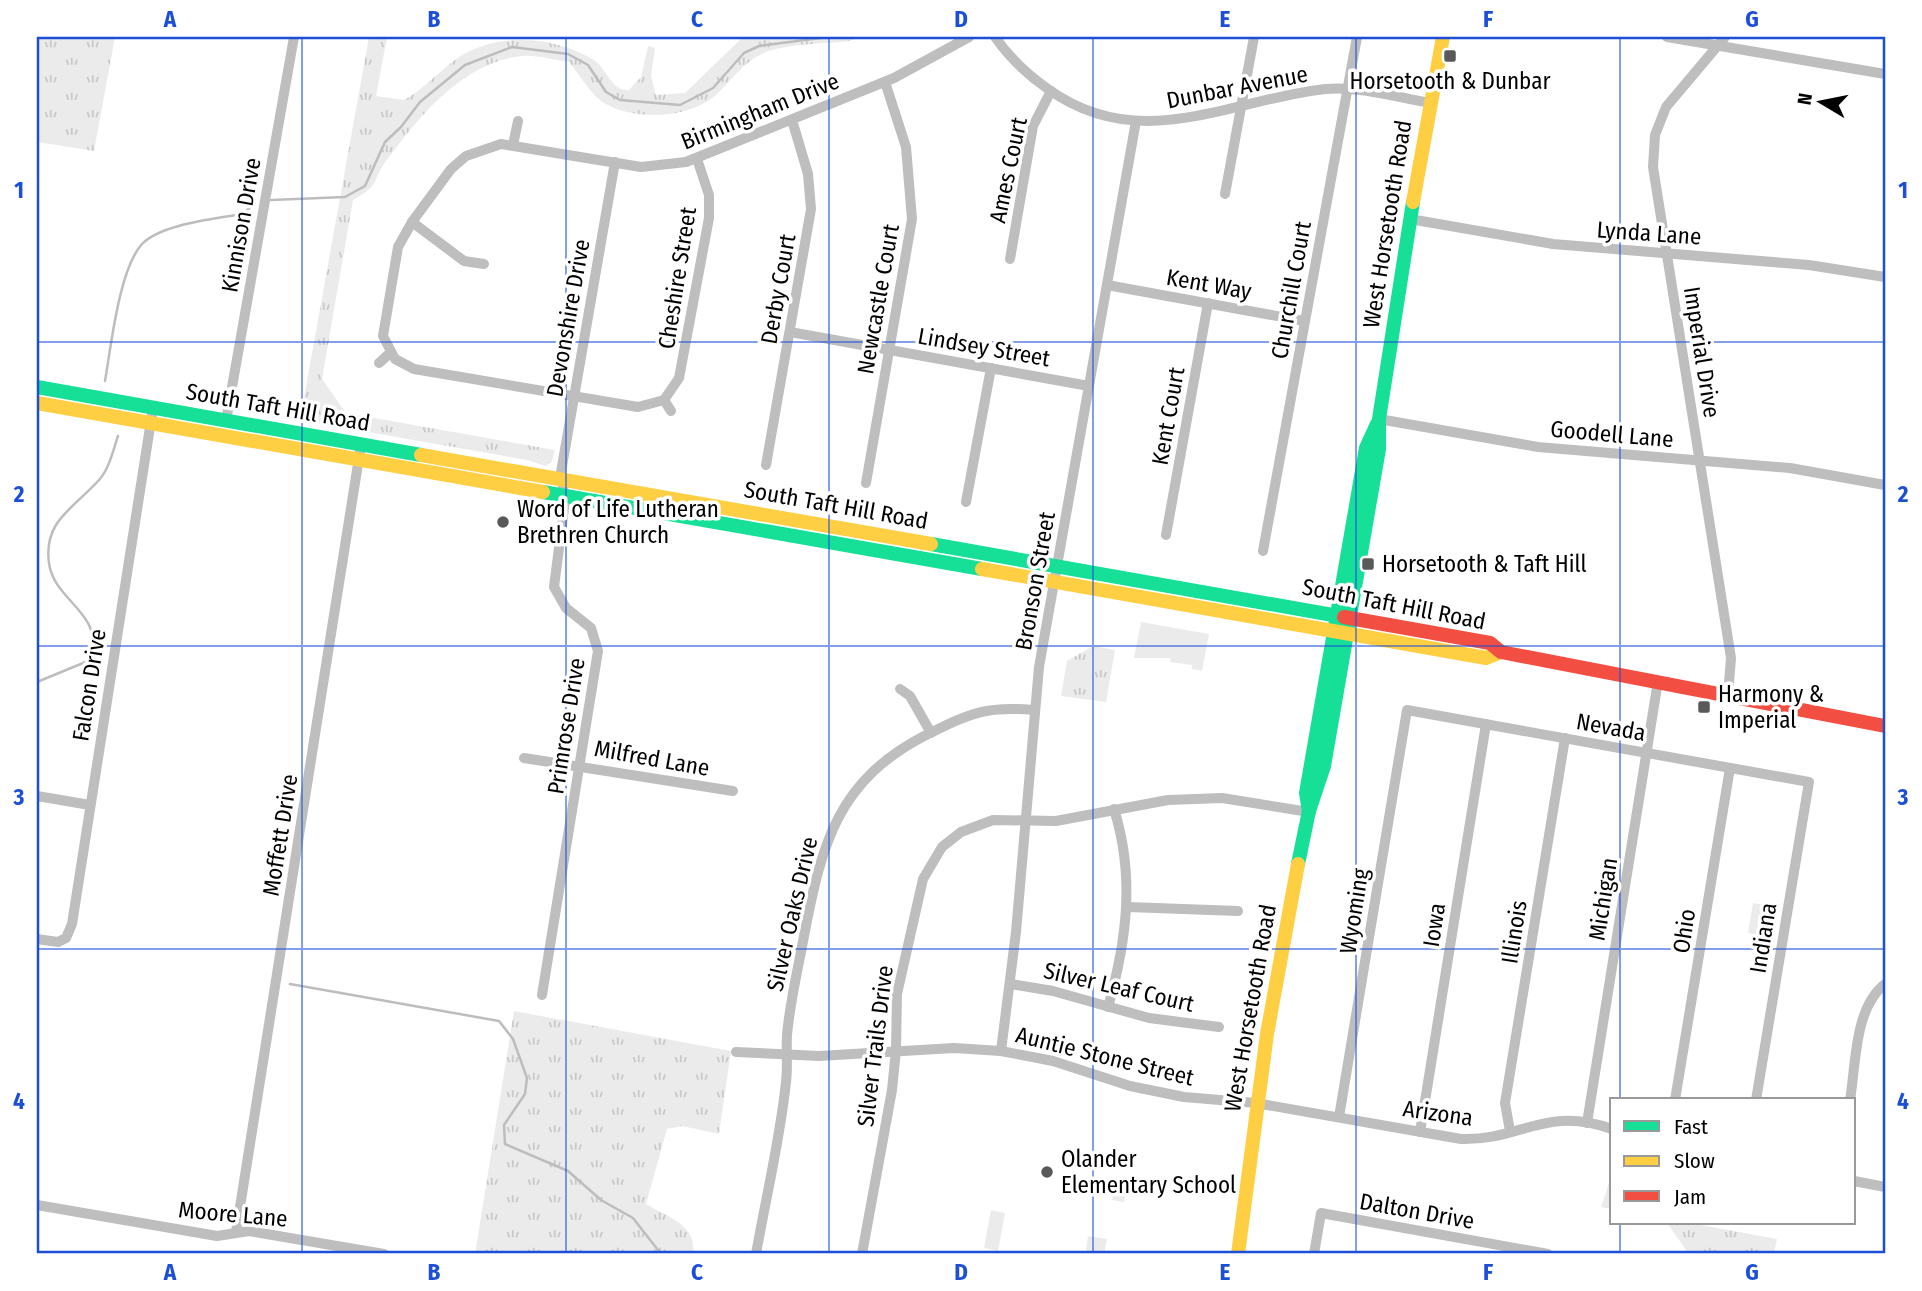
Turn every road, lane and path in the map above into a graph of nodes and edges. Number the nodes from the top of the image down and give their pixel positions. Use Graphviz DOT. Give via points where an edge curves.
graph roads {
  1 [pos="294,37"];
  2 [pos="969,37"];
  3 [pos="995,37"];
  4 [pos="1254,37"];
  5 [pos="1357,37"];
  6 [pos="1443,37"];
  7 [pos="1667,37"];
  8 [pos="1725,37"];
  9 [pos="1717,46"];
  10 [pos="1885,74"];
  11 [pos="885,82"];
  12 [pos="1348,89"];
  13 [pos="1051,91"];
  14 [pos="1430,103"];
  15 [pos="1242,107"];
  16 [pos="792,120"];
  17 [pos="518,121"];
  18 [pos="1136,121"];
  19 [pos="513,145"];
  20 [pos="697,159"];
  21 [pos="615,162"];
  22 [pos="1225,194"];
  23 [pos="1410,219"];
  24 [pos="412,222"];
  25 [pos="1666,254"];
  26 [pos="1010,260"];
  27 [pos="484,264"];
  28 [pos="1885,277"];
  29 [pos="1107,285"];
  30 [pos="1208,303"];
  31 [pos="1304,321"];
  32 [pos="790,332"];
  33 [pos="890,349"];
  34 [pos="390,353"];
  35 [pos="379,363"];
  36 [pos="991,368"];
  37 [pos="1089,386"];
  38 [pos="37,387"];
  39 [pos="573,396"];
  40 [pos="664,400"];
  41 [pos="37,403"];
  42 [pos="153,408"];
  43 [pos="671,411"];
  44 [pos="1379,419"];
  45 [pos="226,421"];
  46 [pos="151,423"];
  47 [pos="360,452"];
  48 [pos="1700,460"];
  49 [pos="766,466"];
  50 [pos="561,480"];
  51 [pos="866,483"];
  52 [pos="1885,485"];
  53 [pos="564,496"];
  54 [pos="966,502"];
  55 [pos="1166,535"];
  56 [pos="1263,551"];
  57 [pos="1055,574"];
  58 [pos="1342,625"];
  59 [pos="1658,681"];
  60 [pos="900,689"];
  61 [pos="1728,695"];
  62 [pos="1034,710"];
  63 [pos="1407,710"];
  64 [pos="1486,724"];
  65 [pos="1885,726"];
  66 [pos="932,733"];
  67 [pos="1565,738"];
  68 [pos="1647,752"];
  69 [pos="524,758"];
  70 [pos="579,765"];
  71 [pos="1730,768"];
  72 [pos="1809,782"];
  73 [pos="733,791"];
  74 [pos="37,796"];
  75 [pos="90,805"];
  76 [pos="1114,808"];
  77 [pos="1309,812"];
  78 [pos="1025,820"];
  79 [pos="1128,907"];
  80 [pos="1238,911"];
  81 [pos="37,939"];
  82 [pos="1011,984"];
  83 [pos="1885,984"];
  84 [pos="542,995"];
  85 [pos="1108,1007"];
  86 [pos="1219,1027"];
  87 [pos="897,1050"];
  88 [pos="1001,1051"];
  89 [pos="736,1052"];
  90 [pos="786,1056"];
  91 [pos="1675,1098"];
  92 [pos="1756,1098"];
  93 [pos="1850,1098"];
  94 [pos="1256,1103"];
  95 [pos="1339,1118"];
  96 [pos="1587,1123"];
  97 [pos="1610,1129"];
  98 [pos="1510,1131"];
  99 [pos="1420,1132"];
  100 [pos="1856,1181"];
  101 [pos="1885,1187"];
  102 [pos="37,1205"];
  103 [pos="236,1232"];
  104 [pos="384,1254"];
  105 [pos="756,1254"];
  106 [pos="862,1254"];
  107 [pos="1238,1254"];
  108 [pos="1314,1254"];
  109 [pos="1548,1254"];
  1 -- 45 [label="street, Kinnison Drive"];
  2 -- 11 [label="street, Birmingham Drive"];
  3 -- 13 [label="street, Dunbar Avenue"];
  4 -- 15 [label="street"];
  5 -- 12 [label="street, Churchill Court"];
  6 -- 14 [label="main road, West Horsetooth Road"];
  7 -- 9 [label="street"];
  8 -- 9 [label="street, Imperial Drive"];
  9 -- 10 [label="street"];
  9 -- 25 [label="street, Imperial Drive" via="1674,95 1655,135 1653,167"];
  11 -- 16 [label="street, Birmingham Drive"];
  11 -- 33 [label="street, Newcastle Court" via="906,147 912,210"];
  12 -- 14 [label="street, Dunbar Avenue"];
  12 -- 15 [label="street, Dunbar Avenue"];
  12 -- 31 [label="street, Churchill Court"];
  13 -- 18 [label="street, Dunbar Avenue" via="1090,112"];
  13 -- 26 [label="street, Ames Court" via="1033,126"];
  14 -- 23 [label="main road, West Horsetooth Road"];
  15 -- 18 [label="street, Dunbar Avenue" via="1174,121"];
  15 -- 22 [label="street"];
  16 -- 20 [label="street, Birmingham Drive"];
  16 -- 32 [label="street, Derby Court" via="808,174 811,209"];
  17 -- 19 [label="street"];
  18 -- 29 [label="street, Bronson Street"];
  19 -- 21 [label="street, Birmingham Drive"];
  19 -- 24 [label="street, Birmingham Drive" via="488,146 460,160"];
  20 -- 21 [label="street, Birmingham Drive" via="653,167"];
  20 -- 40 [label="street, Cheshire Street" via="709,195 709,218 679,378"];
  21 -- 39 [label="street, Devonshire Drive"];
  23 -- 25 [label="street, Lynda Lane" via="1553,244"];
  23 -- 44 [label="main road, West Horsetooth Road"];
  24 -- 27 [label="street" via="464,261"];
  24 -- 34 [label="street, Birmingham Drive" via="398,247 383,327"];
  25 -- 28 [label="street, Lynda Lane" via="1809,265"];
  25 -- 48 [label="street, Imperial Drive"];
  29 -- 30 [label="street, Kent Way"];
  29 -- 37 [label="street, Bronson Street"];
  30 -- 31 [label="street, Kent Way"];
  30 -- 55 [label="street, Kent Court"];
  31 -- 56 [label="street, Churchill Court"];
  32 -- 33 [label="street, Lindsey Street"];
  32 -- 49 [label="street, Derby Court"];
  33 -- 36 [label="street, Lindsey Street"];
  33 -- 51 [label="street, Newcastle Court"];
  34 -- 35 [label="street"];
  34 -- 39 [label="street" via="414,369"];
  36 -- 37 [label="street, Lindsey Street"];
  36 -- 54 [label="street"];
  37 -- 57 [label="street, Bronson Street"];
  38 -- 42 [label="main road, South Taft Hill Road"];
  39 -- 40 [label="street" via="638,407"];
  39 -- 50 [label="street, Devonshire Drive"];
  40 -- 43 [label="street"];
  41 -- 46 [label="main road, South Taft Hill Road"];
  42 -- 45 [label="main road, South Taft Hill Road"];
  42 -- 46 [label="street, Falcon Drive"];
  44 -- 48 [label="street, Goodell Lane" via="1538,447"];
  44 -- 58 [label="main road, West Horsetooth Road" via="1379,449"];
  45 -- 47 [label="main road, South Taft Hill Road"];
  46 -- 47 [label="main road, South Taft Hill Road"];
  46 -- 75 [label="street, Falcon Drive"];
  47 -- 50 [label="main road, South Taft Hill Road"];
  47 -- 53 [label="main road, South Taft Hill Road"];
  47 -- 103 [label="street, Moffett Drive"];
  48 -- 52 [label="street, Goodell Lane" via="1790,468"];
  48 -- 61 [label="street, Imperial Drive" via="1731,657"];
  50 -- 53 [label="street, Primrose Drive"];
  50 -- 57 [label="main road, South Taft Hill Road"];
  53 -- 57 [label="main road, South Taft Hill Road"];
  53 -- 70 [label="street, Primrose Drive" via="554,587 566,608 591,628 597,644"];
  57 -- 58 [label="main road, South Taft Hill Road"];
  57 -- 62 [label="street, Bronson Street"];
  58 -- 59 [label="main road, South Taft Hill Road" via="1490,643 1501,652"];
  58 -- 77 [label="main road, West Horsetooth Road" via="1319,788"];
  59 -- 61 [label="main road, South Taft Hill Road"];
  59 -- 68 [label="street, Michigan"];
  60 -- 66 [label="street" via="910,696"];
  61 -- 65 [label="main road, South Taft Hill Road"];
  62 -- 66 [label="street, Silver Oaks Drive" via="978,710"];
  62 -- 78 [label="street, Bronson Street"];
  63 -- 64 [label="street, Nevada"];
  63 -- 95 [label="street, Wyoming"];
  64 -- 67 [label="street, Nevada"];
  64 -- 99 [label="street, Iowa"];
  66 -- 90 [label="street, Silver Oaks Drive" via="894,754 868,776 831,829 813,890 791,1002"];
  67 -- 68 [label="street, Nevada"];
  67 -- 98 [label="street, Illinois" via="1505,1103"];
  68 -- 71 [label="street, Nevada"];
  68 -- 96 [label="street, Michigan"];
  69 -- 70 [label="street, Milfred Lane"];
  70 -- 73 [label="street, Milfred Lane"];
  70 -- 84 [label="street, Primrose Drive"];
  71 -- 72 [label="street, Nevada"];
  71 -- 91 [label="street, Ohio"];
  72 -- 92 [label="street, Indiana"];
  74 -- 75 [label="street"];
  75 -- 81 [label="street, Falcon Drive" via="70,930 58,942"];
  76 -- 77 [label="street, Silver Trails Drive" via="1209,798"];
  76 -- 78 [label="street, Silver Trails Drive" via="1070,819"];
  76 -- 79 [label="street" via="1125,852"];
  77 -- 94 [label="main road, West Horsetooth Road"];
  78 -- 82 [label="street, Bronson Street"];
  78 -- 87 [label="street, Silver Trails Drive" via="993,820 970,827 942,847 928,867 897,994"];
  79 -- 80 [label="street"];
  79 -- 85 [label="street"];
  82 -- 85 [label="street, Silver Leaf Court"];
  82 -- 88 [label="street, Bronson Street"];
  83 -- 93 [label="street" via="1865,1012"];
  85 -- 86 [label="street, Silver Leaf Court" via="1149,1018"];
  87 -- 88 [label="street, Auntie Stone Street"];
  87 -- 90 [label="street, Auntie Stone Street"];
  87 -- 106 [label="street, Silver Trails Drive"];
  88 -- 94 [label="street, Auntie Stone Street" via="1163,1093"];
  89 -- 90 [label="street, Auntie Stone Street"];
  90 -- 105 [label="street, Silver Oaks Drive" via="786,1083"];
  94 -- 95 [label="street, Arizona"];
  94 -- 107 [label="main road, West Horsetooth Road"];
  95 -- 99 [label="street, Arizona"];
  96 -- 97 [label="street, Arizona"];
  96 -- 98 [label="street, Arizona" via="1549,1120"];
  98 -- 99 [label="street, Arizona" via="1473,1139"];
  100 -- 101 [label="street"];
  102 -- 103 [label="street, Moore Lane" via="217,1236"];
  103 -- 104 [label="street, Moore Lane"];
  108 -- 109 [label="street, Dalton Drive" via="1321,1213"];
}
